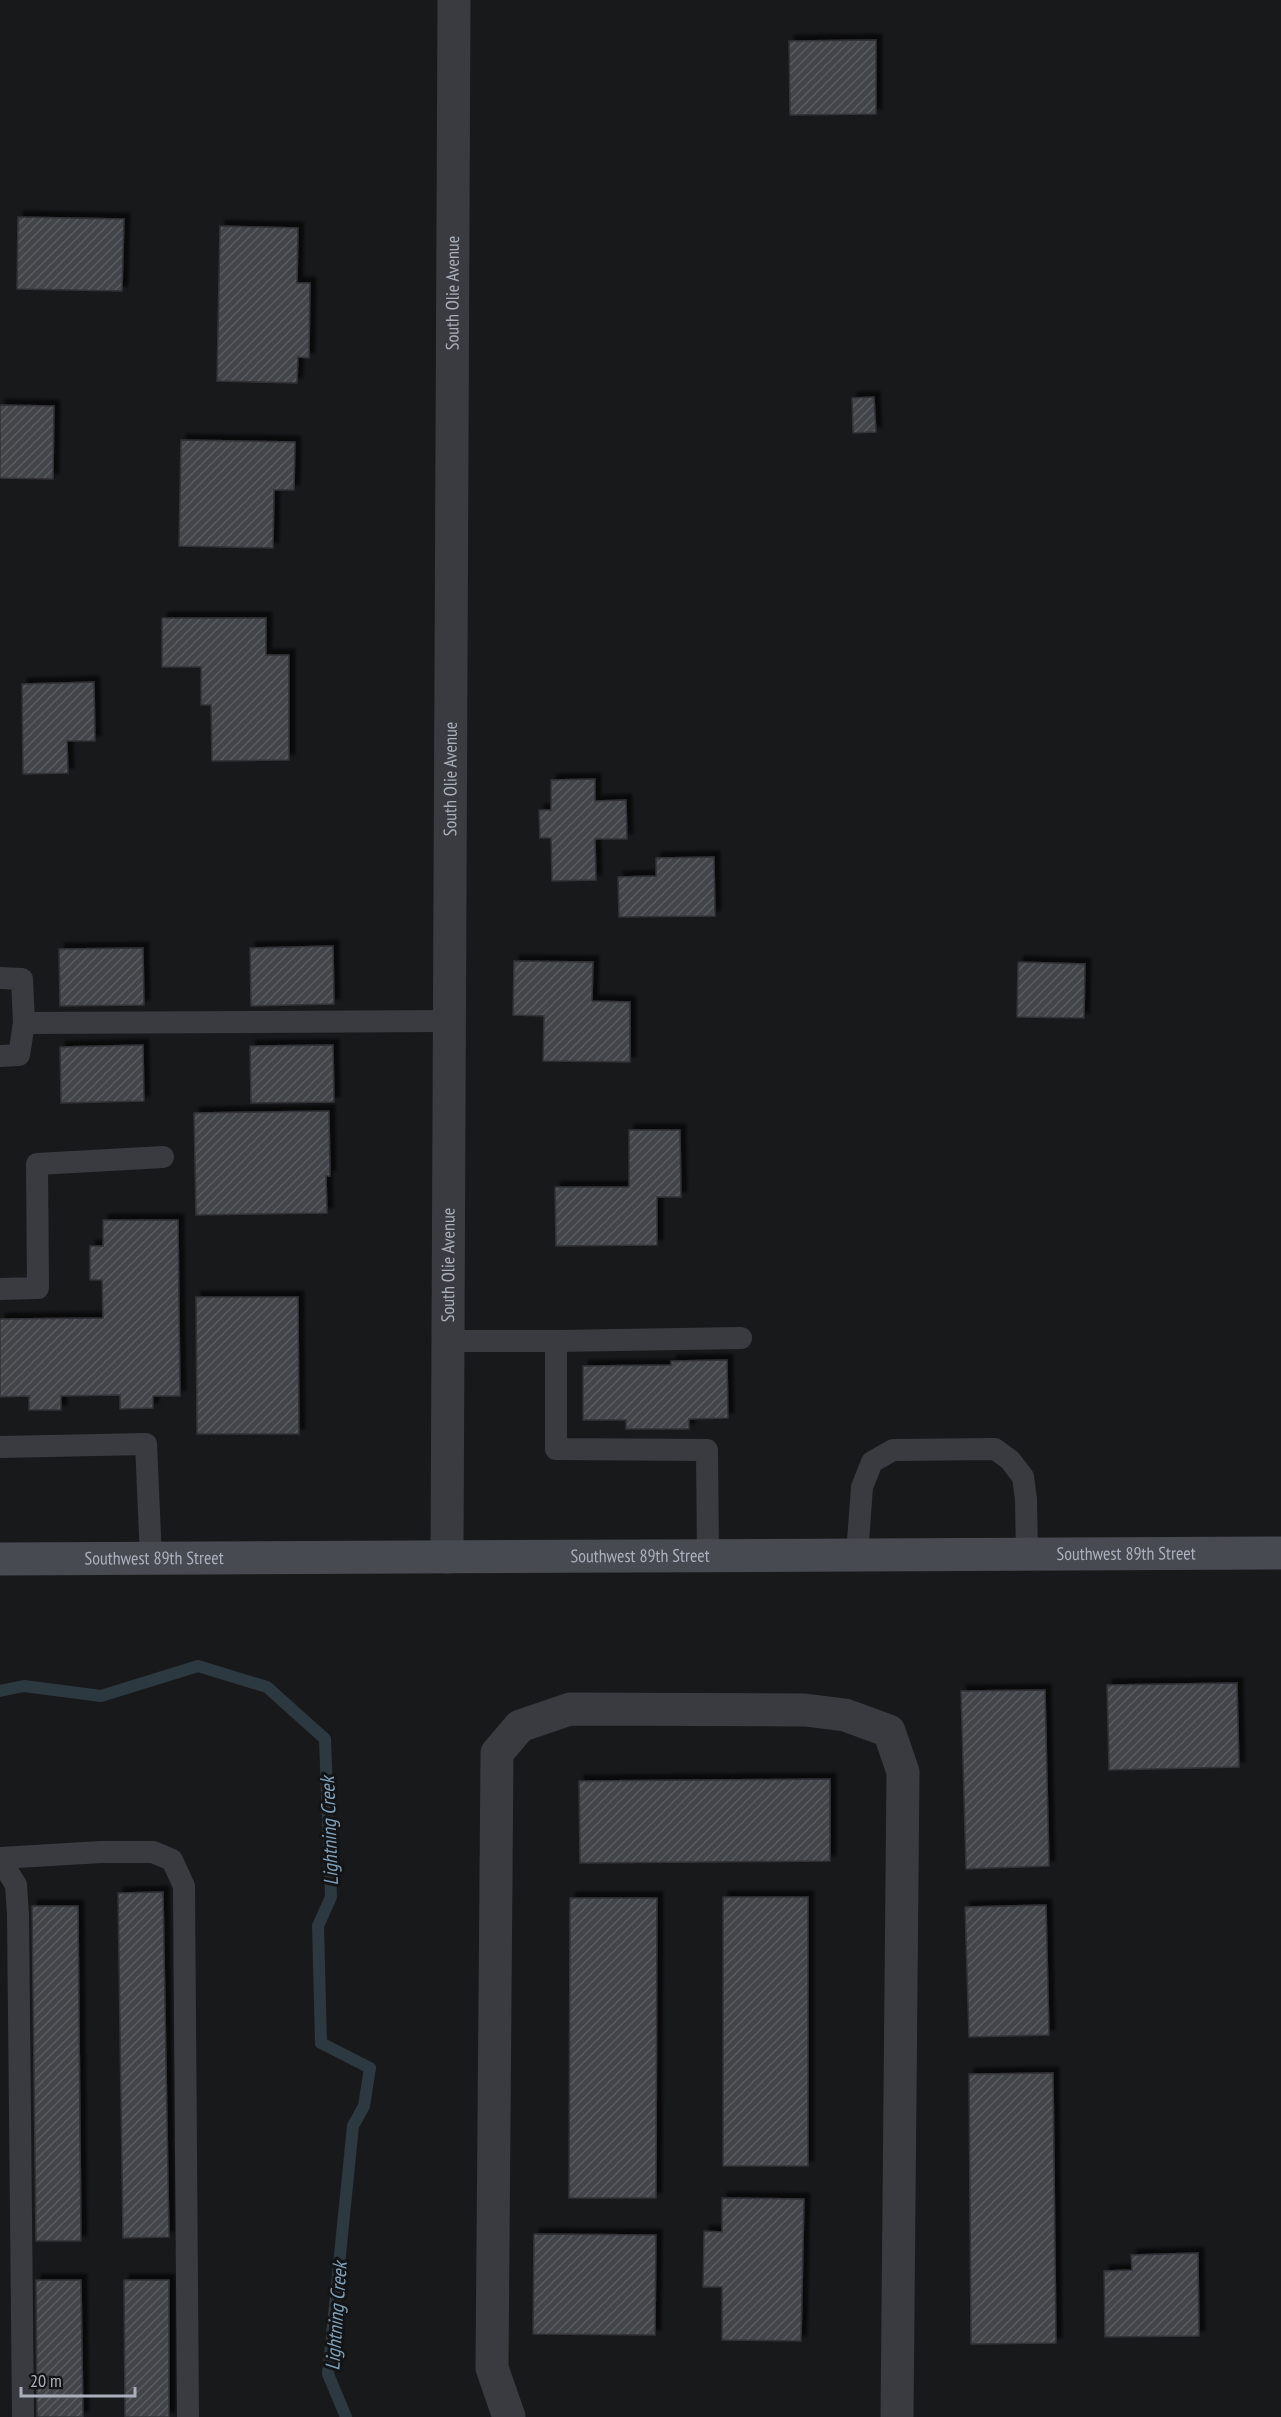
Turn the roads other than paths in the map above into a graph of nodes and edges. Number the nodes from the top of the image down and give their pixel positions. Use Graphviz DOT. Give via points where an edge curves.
graph roads {
  1 [pos="454,0"];
  2 [pos="0,978"];
  3 [pos="450,1021"];
  4 [pos="24,1023"];
  5 [pos="0,1056"];
  6 [pos="163,1157"];
  7 [pos="0,1289"];
  8 [pos="741,1338"];
  9 [pos="447,1341"];
  10 [pos="556,1341"];
  11 [pos="0,1447"];
  12 [pos="1281,1553"];
  13 [pos="857,1555"];
  14 [pos="1027,1555"];
  15 [pos="708,1556"];
  16 [pos="447,1557"];
  17 [pos="151,1558"];
  18 [pos="0,1559"];
  19 [pos="0,1858"];
  20 [pos="23,2417"];
  21 [pos="188,2417"];
  22 [pos="509,2417"];
  23 [pos="897,2417"];
  1 -- 3 [label="street, South Olie Avenue"];
  2 -- 4 [label="lane" via="22,979"];
  3 -- 4 [label="lane"];
  3 -- 9 [label="street, South Olie Avenue"];
  4 -- 5 [label="lane" via="19,1056"];
  6 -- 7 [label="lane" via="37,1164 38,1288"];
  8 -- 10 [label="lane"];
  9 -- 10 [label="lane"];
  9 -- 16 [label="street, South Olie Avenue"];
  10 -- 15 [label="lane" via="556,1449 706,1450"];
  11 -- 17 [label="lane" via="146,1444"];
  12 -- 14 [label="main road, Southwest 89th Street"];
  13 -- 14 [label="main road, Southwest 89th Street"];
  13 -- 14 [label="lane" via="862,1487 872,1462 893,1450 995,1449 1023,1477"];
  13 -- 15 [label="main road, Southwest 89th Street"];
  15 -- 16 [label="main road, Southwest 89th Street"];
  16 -- 17 [label="main road, Southwest 89th Street"];
  17 -- 18 [label="main road, Southwest 89th Street"];
  19 -- 20 [label="lane" via="16,1885 18,1914"];
  19 -- 21 [label="lane" via="153,1852 172,1860 184,1886"];
  22 -- 23 [label="street" via="492,2368 497,1754 520,1726 570,1709 805,1710 845,1716 889,1731 903,1773"];
}
